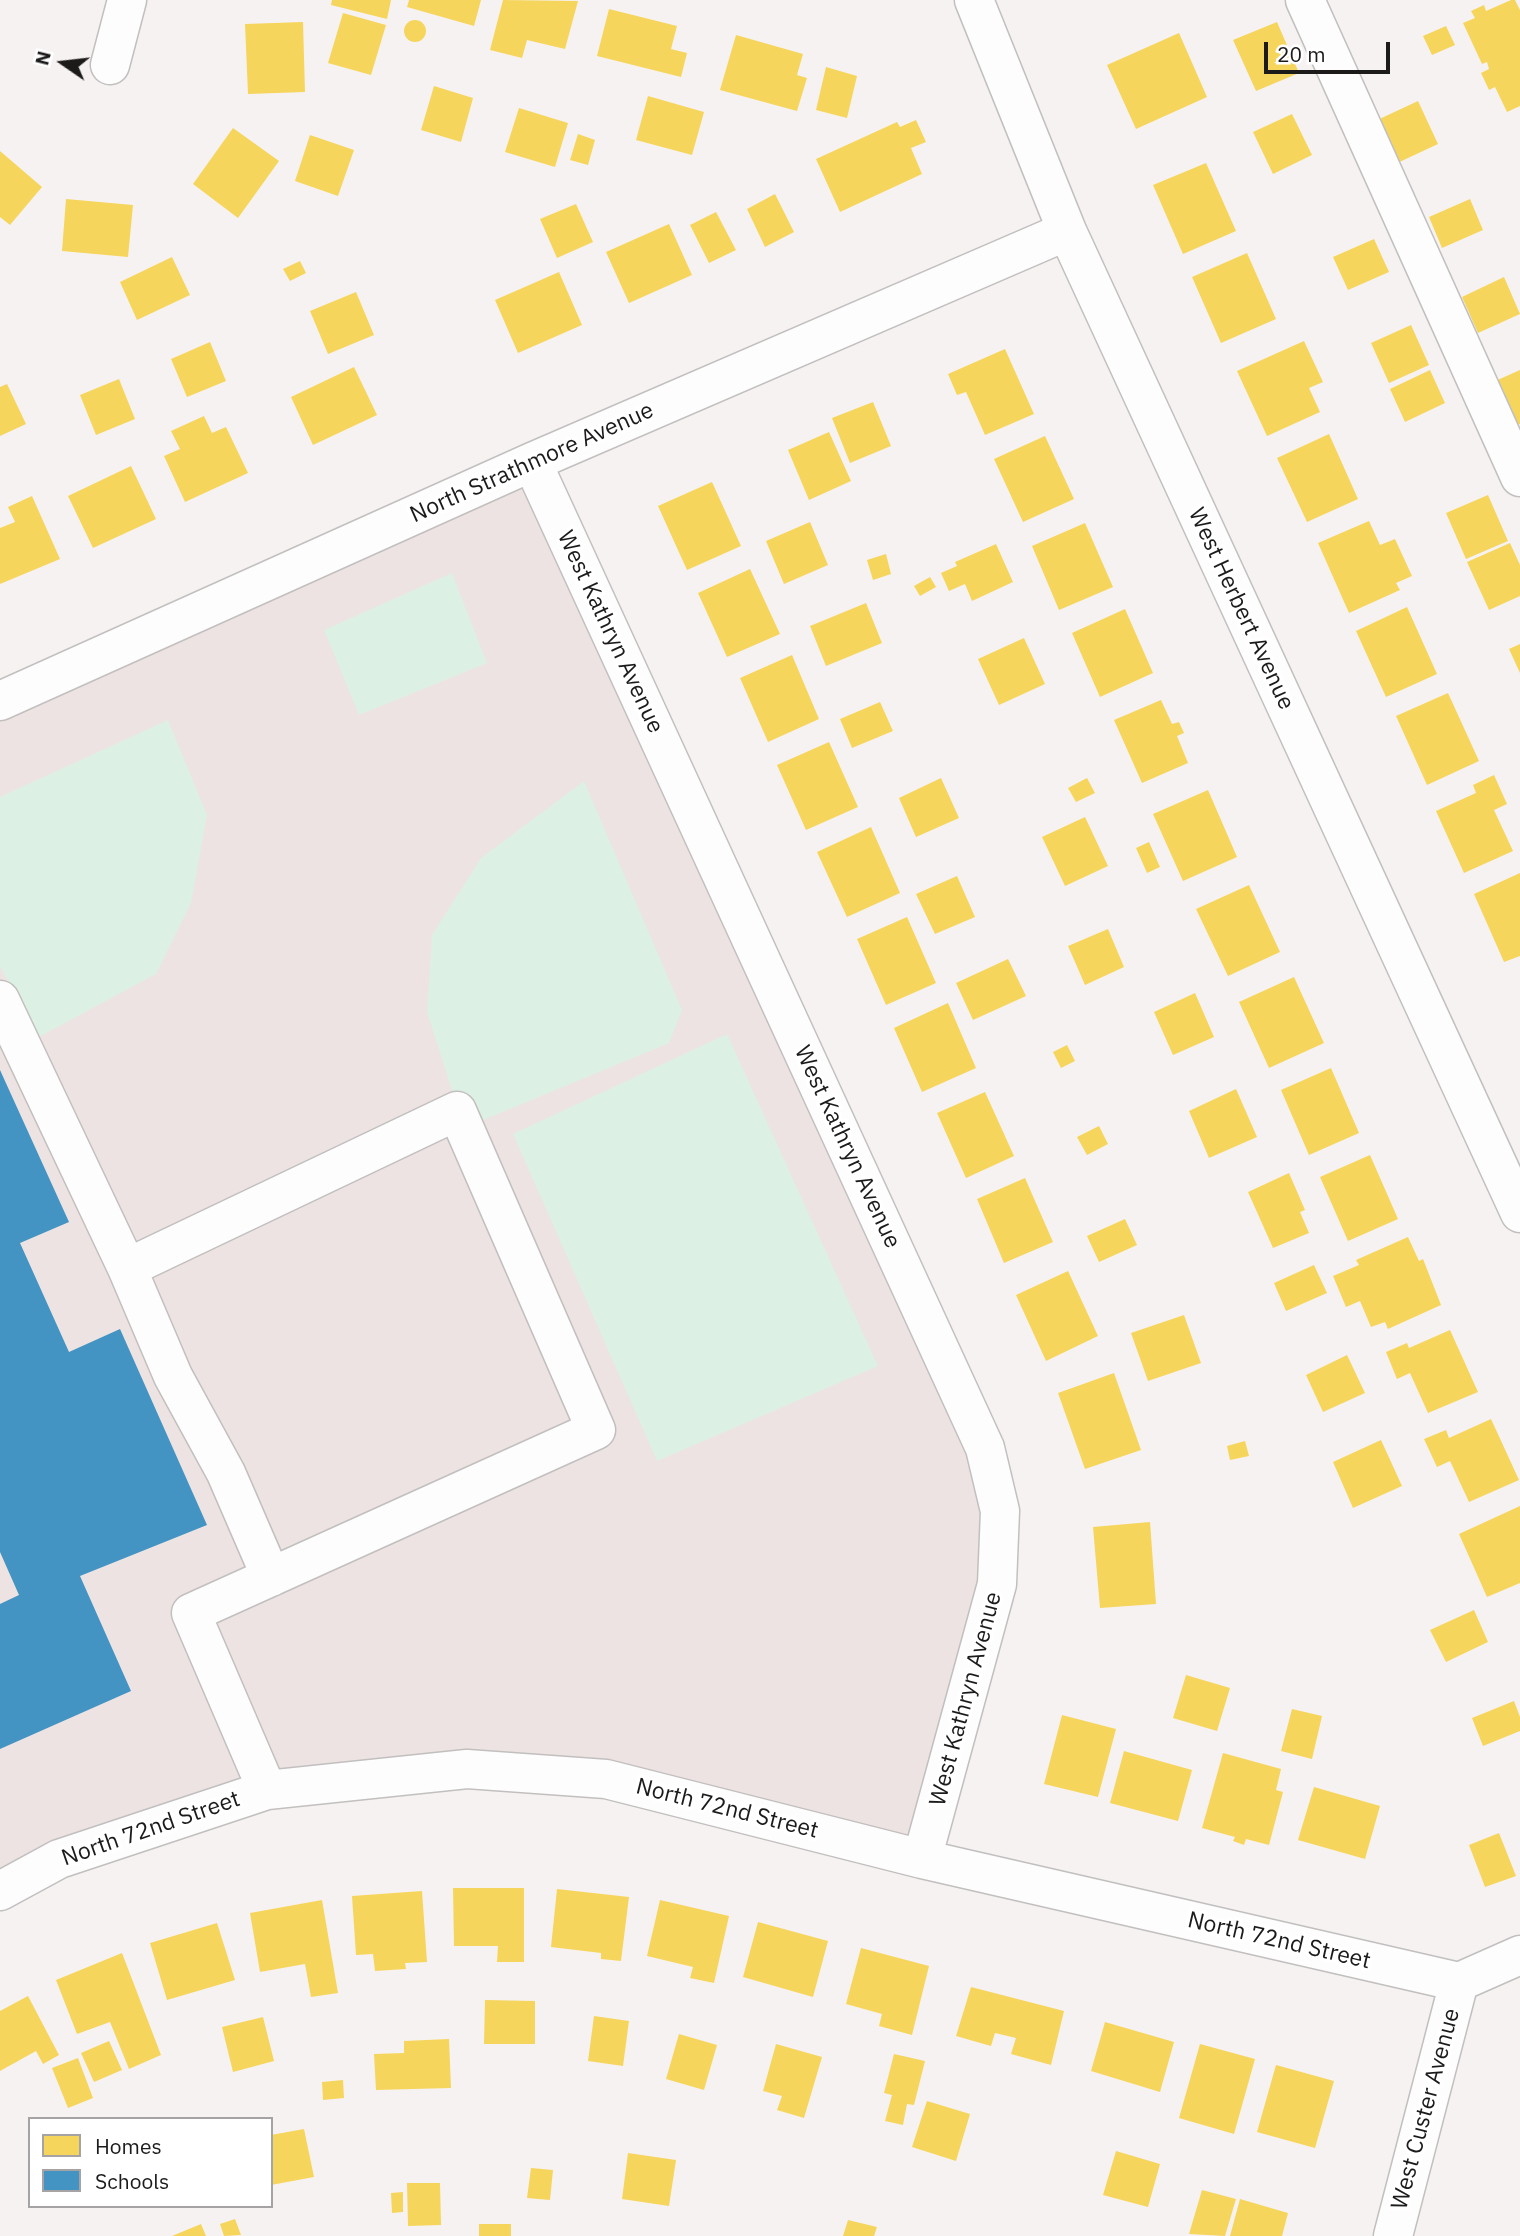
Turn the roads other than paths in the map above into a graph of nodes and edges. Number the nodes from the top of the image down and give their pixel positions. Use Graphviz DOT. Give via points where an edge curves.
graph roads {
  1 [pos="127,0"];
  2 [pos="974,0"];
  3 [pos="1305,0"];
  4 [pos="110,65"];
  5 [pos="1067,232"];
  6 [pos="532,462"];
  7 [pos="1520,477"];
  8 [pos="0,701"];
  9 [pos="0,1000"];
  10 [pos="1520,1213"];
  11 [pos="127,1268"];
  12 [pos="271,1577"];
  13 [pos="267,1790"];
  14 [pos="922,1859"];
  15 [pos="0,1891"];
  16 [pos="1520,1955"];
  17 [pos="1459,1982"];
  18 [pos="1393,2236"];
  1 -- 4 [label="street"];
  2 -- 5 [label="street, West Herbert Avenue"];
  3 -- 7 [label="street"];
  5 -- 6 [label="street, North Strathmore Avenue"];
  5 -- 10 [label="street, West Herbert Avenue"];
  6 -- 8 [label="street, North Strathmore Avenue"];
  6 -- 14 [label="street, West Kathryn Avenue" via="985,1448 1000,1511 997,1584"];
  9 -- 11 [label="street"];
  11 -- 12 [label="street" via="173,1376 226,1473"];
  11 -- 12 [label="street" via="457,1111 596,1430"];
  12 -- 13 [label="street" via="191,1613"];
  13 -- 14 [label="street, North 72nd Street" via="467,1769 606,1779"];
  13 -- 15 [label="street, North 72nd Street" via="59,1859"];
  14 -- 17 [label="street, North 72nd Street"];
  16 -- 17 [label="street"];
  17 -- 18 [label="street, West Custer Avenue"];
}
